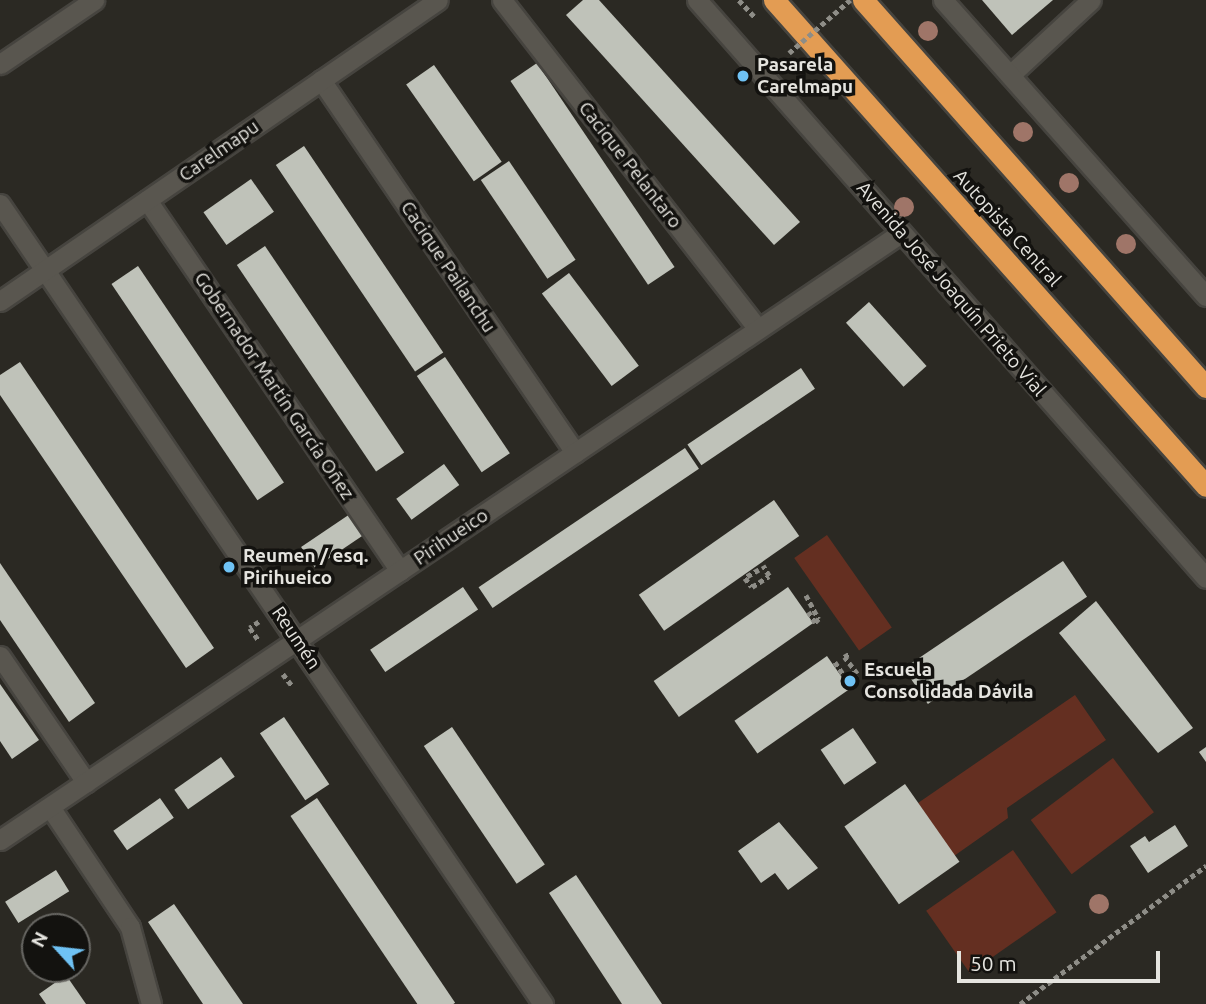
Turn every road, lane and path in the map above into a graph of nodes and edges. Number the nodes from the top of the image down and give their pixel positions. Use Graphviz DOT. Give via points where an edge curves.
graph roads {
  1 [pos="94,0"];
  2 [pos="438,0"];
  3 [pos="502,0"];
  4 [pos="697,0"];
  5 [pos="774,0"];
  6 [pos="850,0"];
  7 [pos="863,0"];
  8 [pos="943,0"];
  9 [pos="1091,0"];
  10 [pos="789,54"];
  11 [pos="0,64"];
  12 [pos="1010,75"];
  13 [pos="321,80"];
  14 [pos="147,200"];
  15 [pos="0,204"];
  16 [pos="901,233"];
  17 [pos="47,269"];
  18 [pos="1206,296"];
  19 [pos="0,301"];
  20 [pos="758,329"];
  21 [pos="1206,387"];
  22 [pos="575,453"];
  23 [pos="1206,486"];
  24 [pos="761,568"];
  25 [pos="400,571"];
  26 [pos="1206,578"];
  27 [pos="806,595"];
  28 [pos="808,612"];
  29 [pos="298,640"];
  30 [pos="849,654"];
  31 [pos="0,656"];
  32 [pos="835,662"];
  33 [pos="86,782"];
  34 [pos="50,807"];
  35 [pos="0,840"];
  36 [pos="1206,866"];
  37 [pos="152,1004"];
  38 [pos="543,1004"];
  39 [pos="1020,1004"];
  1 -- 11 [label="street"];
  2 -- 13 [label="street, Carelmapu"];
  3 -- 20 [label="street, Cacique Pelantaro"];
  4 -- 16 [label="street, Avenida José Joaquín Prieto Vial"];
  5 -- 23 [label="highway, Autopista Central"];
  6 -- 10 [label="path, bridge"];
  7 -- 21 [label="highway"];
  8 -- 12 [label="street"];
  9 -- 12 [label="street"];
  12 -- 18 [label="street"];
  13 -- 14 [label="street, Carelmapu"];
  13 -- 22 [label="street, Cacique Pailanchu"];
  14 -- 17 [label="street, Carelmapu"];
  14 -- 25 [label="street, Gobernador Martín García Oñez"];
  15 -- 17 [label="street, Reumén"];
  16 -- 20 [label="street, Pirihueico"];
  16 -- 26 [label="street, Avenida José Joaquín Prieto Vial"];
  17 -- 19 [label="street, Carelmapu"];
  17 -- 29 [label="street, Reumén"];
  20 -- 22 [label="street, Pirihueico"];
  22 -- 25 [label="street, Pirihueico"];
  24 -- 24 [label="path" via="745,578 752,587 769,576"];
  25 -- 29 [label="street, Pirihueico"];
  27 -- 28 [label="path" via="803,597 819,620 815,623"];
  29 -- 33 [label="street, Pirihueico"];
  29 -- 38 [label="street, Reumén"];
  30 -- 32 [label="path" via="844,657 856,674 848,681"];
  31 -- 33 [label="street"];
  33 -- 34 [label="street, Pirihueico"];
  34 -- 35 [label="street, Pirihueico"];
  34 -- 37 [label="street" via="130,927"];
  36 -- 39 [label="path"];
}
